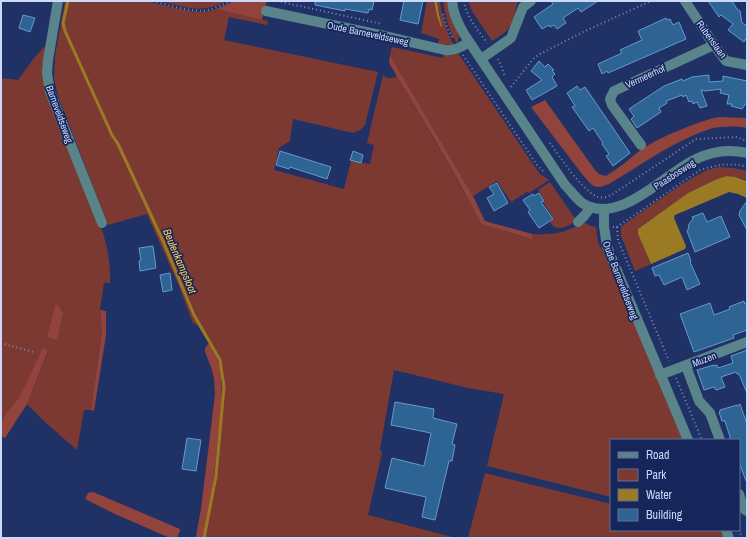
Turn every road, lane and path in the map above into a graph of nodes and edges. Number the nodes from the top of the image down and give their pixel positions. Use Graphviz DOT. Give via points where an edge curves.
graph roads {
  1 [pos="58,1"];
  2 [pos="153,1"];
  3 [pos="232,1"];
  4 [pos="277,1"];
  5 [pos="452,1"];
  6 [pos="464,1"];
  7 [pos="531,1"];
  8 [pos="651,1"];
  9 [pos="685,1"];
  10 [pos="266,11"];
  11 [pos="382,24"];
  12 [pos="469,42"];
  13 [pos="714,45"];
  14 [pos="493,51"];
  15 [pos="481,60"];
  16 [pos="747,65"];
  17 [pos="506,79"];
  18 [pos="508,83"];
  19 [pos="547,139"];
  20 [pos="747,141"];
  21 [pos="641,145"];
  22 [pos="747,153"];
  23 [pos="747,167"];
  24 [pos="591,207"];
  25 [pos="604,209"];
  26 [pos="628,218"];
  27 [pos="578,222"];
  28 [pos="102,223"];
  29 [pos="747,342"];
  30 [pos="1,343"];
  31 [pos="33,352"];
  32 [pos="686,366"];
  33 [pos="673,370"];
  34 [pos="660,375"];
  35 [pos="688,439"];
  36 [pos="702,439"];
  37 [pos="720,439"];
  38 [pos="740,497"];
  39 [pos="747,511"];
  1 -- 28 [label="street, Barneveldseweg" via="47,73 50,92"];
  2 -- 3 [label="path" via="200,11"];
  4 -- 11 [label="path"];
  5 -- 12 [label="street" via="459,26"];
  6 -- 14 [label="path" via="469,16"];
  7 -- 14 [label="street" via="523,7 511,38"];
  8 -- 18 [label="path" via="540,54 511,87"];
  9 -- 13 [label="street, Rubenslaan"];
  10 -- 12 [label="street, Oude Barneveldseweg" via="445,50 452,51"];
  12 -- 15 [label="street"];
  13 -- 16 [label="street, Rubenslaan" via="726,61"];
  13 -- 21 [label="street, Vermeerhof" via="614,91 610,99 612,105"];
  14 -- 15 [label="street"];
  14 -- 17 [label="path"];
  15 -- 24 [label="street" via="565,185 574,196"];
  19 -- 20 [label="path, Paasbosweg" via="570,172 589,192 600,198 616,192 696,139 736,137"];
  22 -- 25 [label="street, Paasbosweg" via="728,151 702,156 628,203"];
  23 -- 26 [label="path, Paasbosweg" via="723,164 700,170"];
  24 -- 25 [label="street"];
  24 -- 27 [label="street"];
  25 -- 34 [label="street, Oude Barneveldseweg" via="606,247"];
  26 -- 33 [label="path, Oude Barneveldseweg" via="617,227 618,240"];
  29 -- 32 [label="street, Muzen"];
  30 -- 31 [label="path"];
  32 -- 33 [label="street, Muzen"];
  32 -- 37 [label="street" via="699,401 710,413"];
  33 -- 34 [label="street, Muzen"];
  33 -- 36 [label="path, Oude Barneveldseweg"];
  34 -- 35 [label="street, Oude Barneveldseweg"];
  38 -- 39 [label="street"];
}
